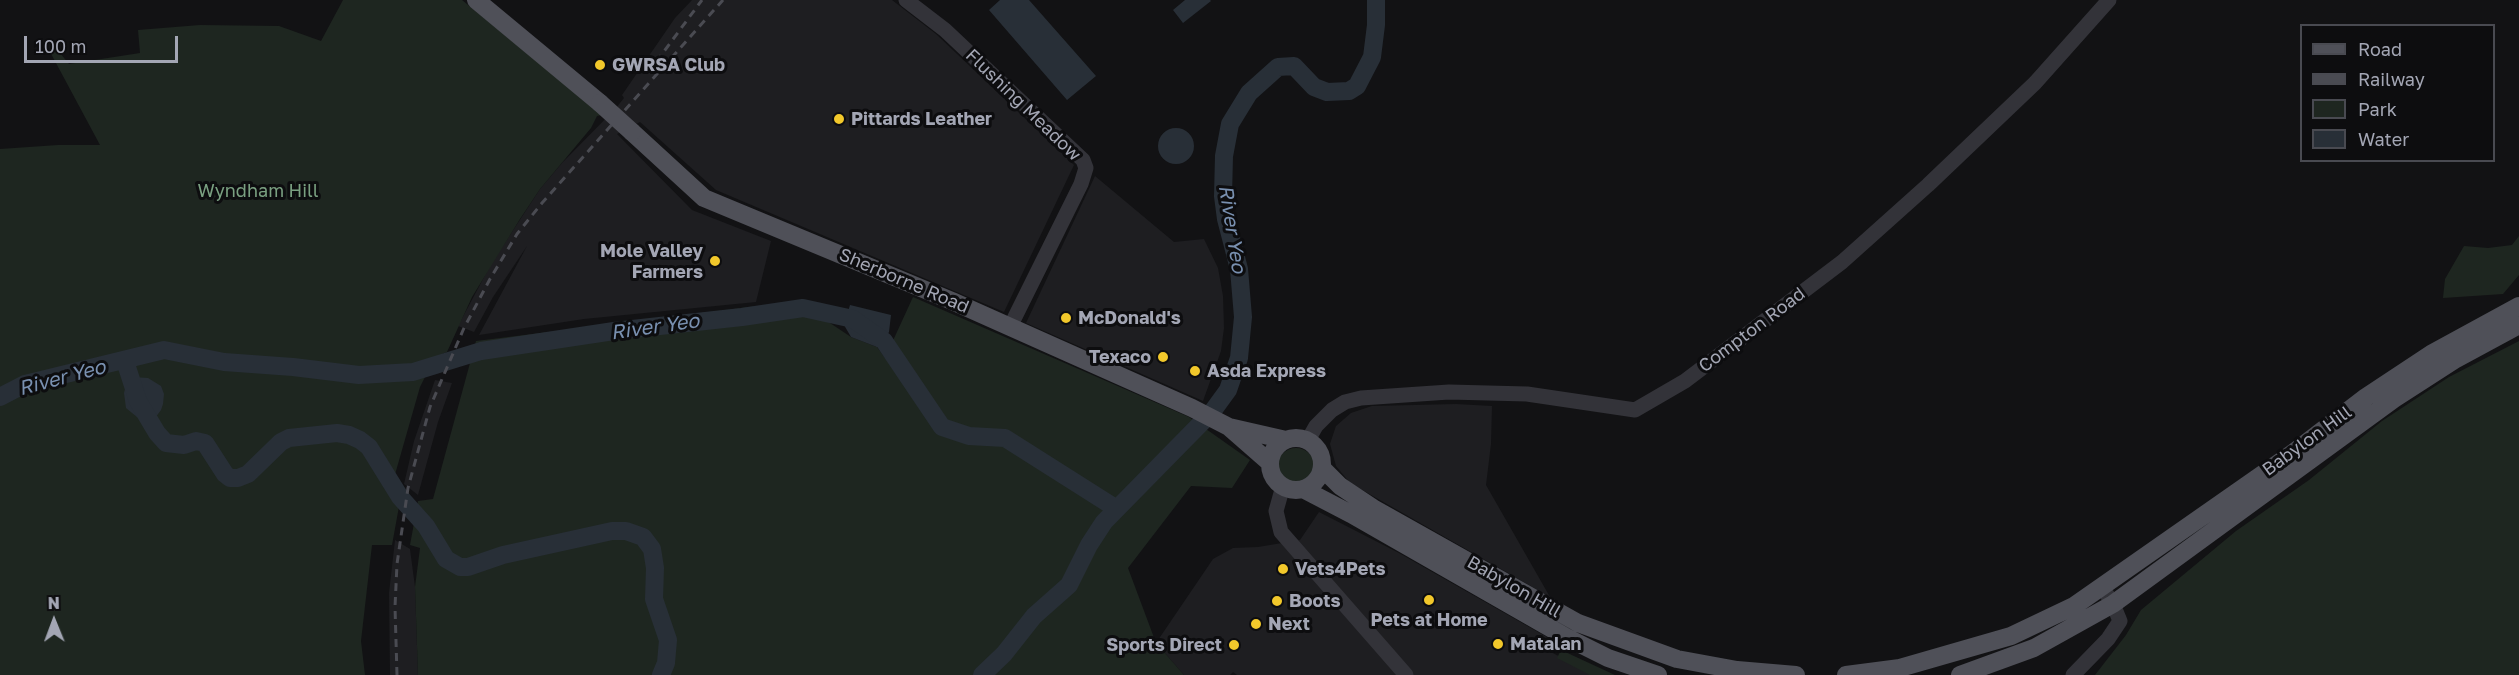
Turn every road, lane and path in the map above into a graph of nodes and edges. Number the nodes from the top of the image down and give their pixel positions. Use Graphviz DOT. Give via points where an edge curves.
graph roads {
  1 [pos="476,0"];
  2 [pos="906,0"];
  3 [pos="2109,0"];
  4 [pos="2519,306"];
  5 [pos="2519,325"];
  6 [pos="1010,327"];
  7 [pos="1229,426"];
  8 [pos="1286,440"];
  9 [pos="1308,440"];
  10 [pos="1270,463"];
  11 [pos="1322,468"];
  12 [pos="1283,486"];
  13 [pos="1303,489"];
  14 [pos="2102,587"];
  15 [pos="1514,598"];
  16 [pos="2113,604"];
  17 [pos="1406,675"];
  18 [pos="1658,675"];
  19 [pos="1796,675"];
  20 [pos="1846,675"];
  21 [pos="1960,675"];
  22 [pos="2073,675"];
  1 -- 6 [label="main road, Sherborne Road, bridge" via="667,161 704,198"];
  2 -- 6 [label="street, Flushing Meadow" via="945,30 1083,160 1086,168"];
  3 -- 9 [label="street, Compton Road" via="2034,83 1842,262 1685,381 1635,410 1527,394 1449,392 1361,398 1332,410"];
  4 -- 14 [label="main road, Babylon Hill" via="2431,354 2366,397"];
  5 -- 16 [label="main road, Babylon Hill" via="2456,359 2357,424"];
  6 -- 7 [label="main road, Sherborne Road"];
  7 -- 8 [label="main road"];
  7 -- 10 [label="main road"];
  8 -- 9 [label="main road"];
  8 -- 10 [label="main road" via="1274,449"];
  9 -- 11 [label="main road" via="1320,452"];
  10 -- 12 [label="main road" via="1273,476"];
  11 -- 13 [label="main road" via="1316,481"];
  11 -- 15 [label="main road, Babylon Hill" via="1340,486"];
  12 -- 13 [label="main road"];
  12 -- 17 [label="street" via="1276,511 1281,532"];
  13 -- 15 [label="main road, Babylon Hill"];
  14 -- 16 [label="street"];
  14 -- 20 [label="main road, Babylon Hill" via="2074,606 2011,636 1900,668"];
  15 -- 18 [label="main road, Babylon Hill" via="1608,658"];
  15 -- 19 [label="main road, Babylon Hill" via="1677,659"];
  16 -- 21 [label="main road, Babylon Hill" via="2034,648"];
  16 -- 22 [label="street" via="2120,621"];
}
